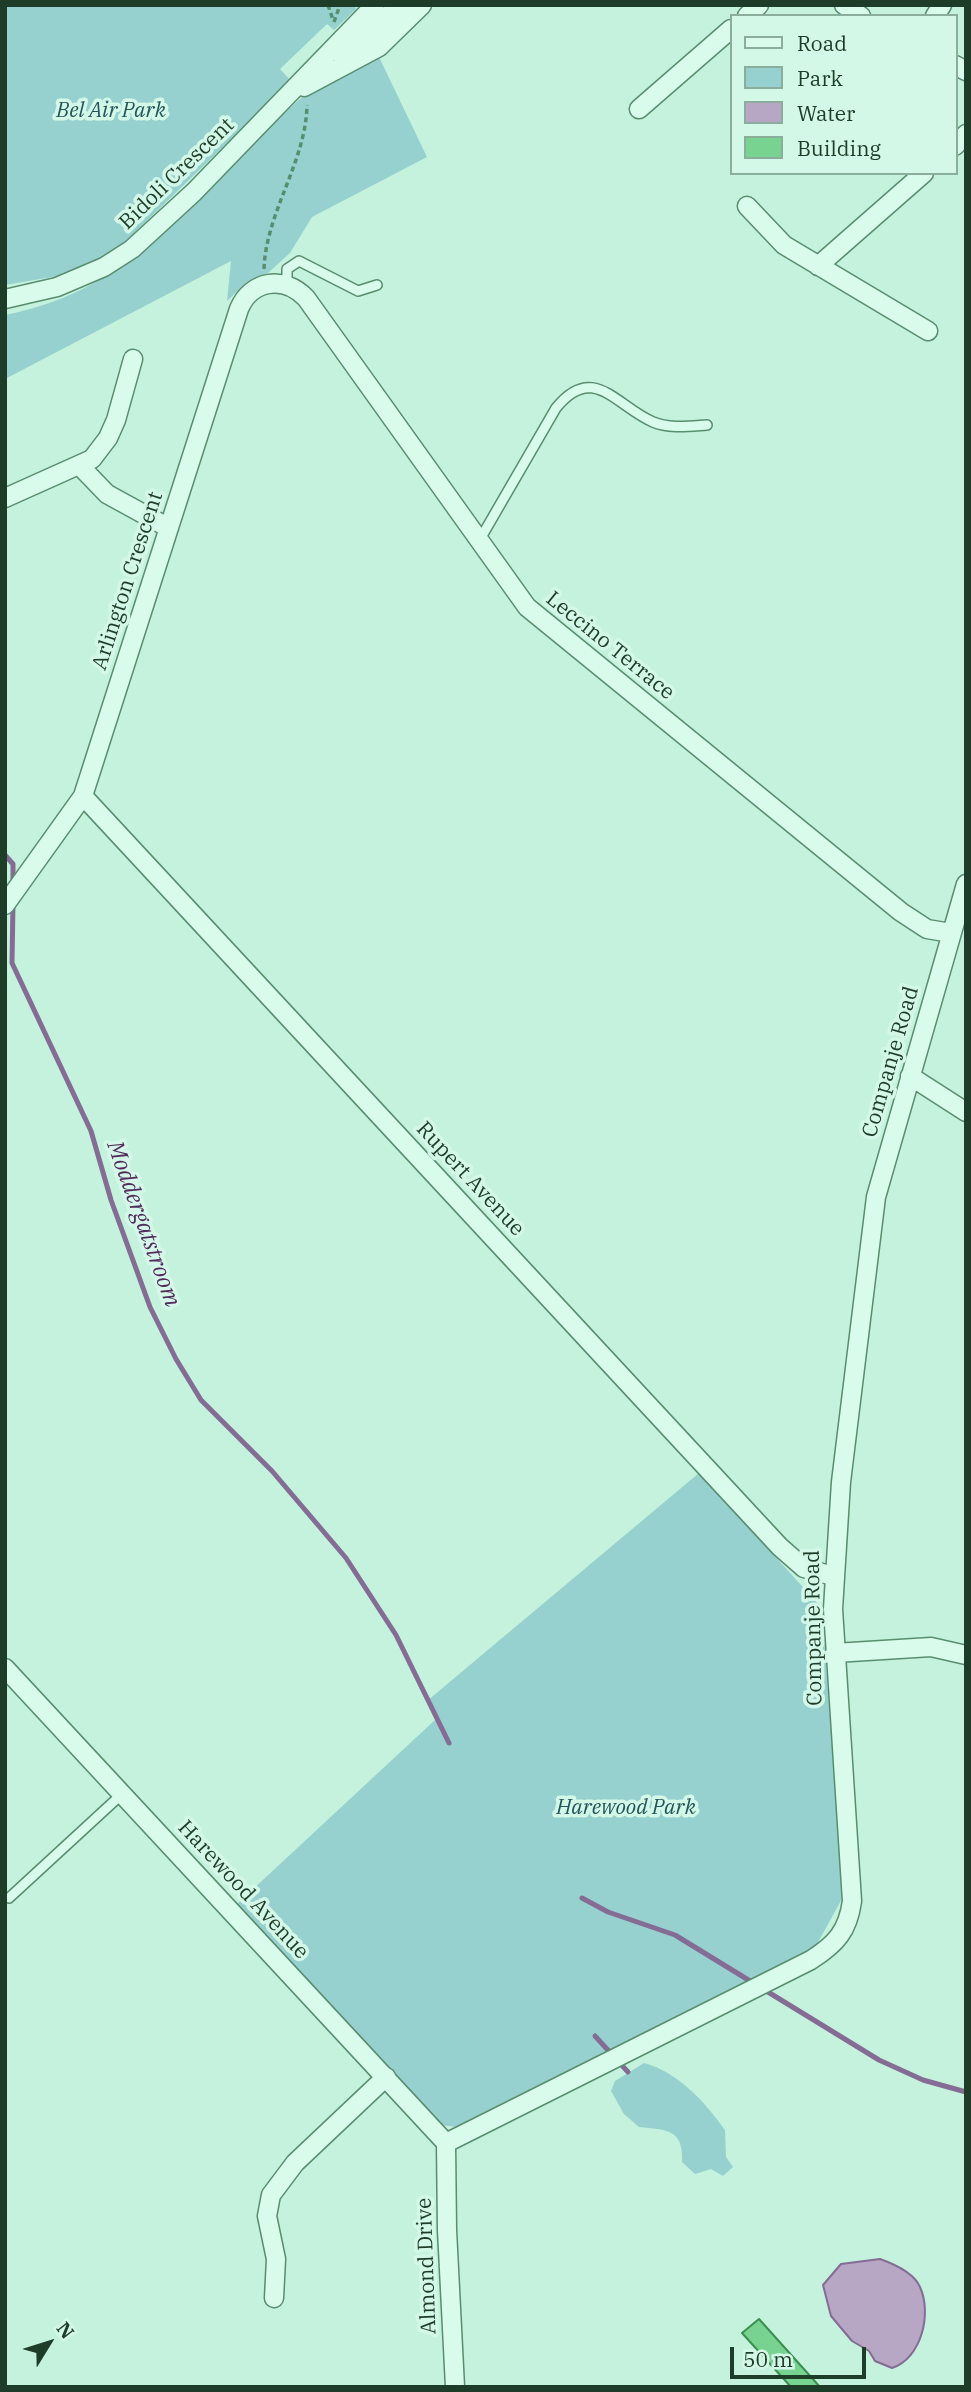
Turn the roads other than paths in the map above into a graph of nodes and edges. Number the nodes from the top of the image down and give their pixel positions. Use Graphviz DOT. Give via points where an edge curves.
graph roads {
  1 [pos="375,5"];
  2 [pos="399,5"];
  3 [pos="422,5"];
  4 [pos="730,30"];
  5 [pos="339,57"];
  6 [pos="639,109"];
  7 [pos="922,175"];
  8 [pos="747,206"];
  9 [pos="818,266"];
  10 [pos="287,285"];
  11 [pos="377,285"];
  12 [pos="5,299"];
  13 [pos="928,331"];
  14 [pos="133,359"];
  15 [pos="707,425"];
  16 [pos="80,466"];
  17 [pos="5,498"];
  18 [pos="169,528"];
  19 [pos="478,542"];
  20 [pos="83,796"];
  21 [pos="966,884"];
  22 [pos="5,905"];
  23 [pos="951,933"];
  24 [pos="910,1076"];
  25 [pos="966,1112"];
  26 [pos="833,1576"];
  27 [pos="835,1653"];
  28 [pos="966,1655"];
  29 [pos="5,1668"];
  30 [pos="122,1794"];
  31 [pos="9,1898"];
  32 [pos="386,2077"];
  33 [pos="446,2143"];
  34 [pos="274,2298"];
  35 [pos="455,2387"];
  1 -- 5 [label="street, Bidoli Crescent"];
  2 -- 5 [label="street, Bidoli Crescent" via="364,40"];
  3 -- 5 [label="street, Bidoli Crescent" via="379,47"];
  4 -- 6 [label="street"];
  5 -- 12 [label="street, Bidoli Crescent" via="299,89 132,249 57,287"];
  7 -- 9 [label="street"];
  8 -- 9 [label="street" via="784,245"];
  9 -- 13 [label="street"];
  10 -- 11 [label="lane" via="287,270 299,261 358,291"];
  10 -- 18 [label="street, Arlington Crescent" via="264,284 246,296 239,309"];
  10 -- 19 [label="street, Leccino Terrace" via="306,298"];
  14 -- 16 [label="street" via="108,438 92,459"];
  15 -- 19 [label="lane" via="663,425 601,390 571,392 556,408"];
  16 -- 17 [label="street"];
  16 -- 18 [label="street" via="107,494"];
  18 -- 20 [label="street, Arlington Crescent"];
  19 -- 23 [label="street, Leccino Terrace" via="527,607 901,912 927,929"];
  20 -- 22 [label="street, Arlington Crescent"];
  20 -- 26 [label="street, Rupert Avenue" via="780,1547 804,1568"];
  21 -- 23 [label="street, Companje Road"];
  23 -- 24 [label="street, Companje Road"];
  24 -- 25 [label="street"];
  24 -- 26 [label="street, Companje Road" via="869,1233"];
  26 -- 27 [label="street, Companje Road"];
  27 -- 28 [label="street" via="931,1647"];
  27 -- 33 [label="street, Companje Road" via="852,1901 842,1935 811,1960"];
  29 -- 30 [label="street, Harewood Avenue"];
  30 -- 31 [label="lane"];
  30 -- 32 [label="street, Harewood Avenue"];
  32 -- 33 [label="street, Harewood Avenue"];
  32 -- 34 [label="street" via="295,2163 271,2195 267,2216 276,2259"];
  33 -- 35 [label="street, Almond Drive"];
}
